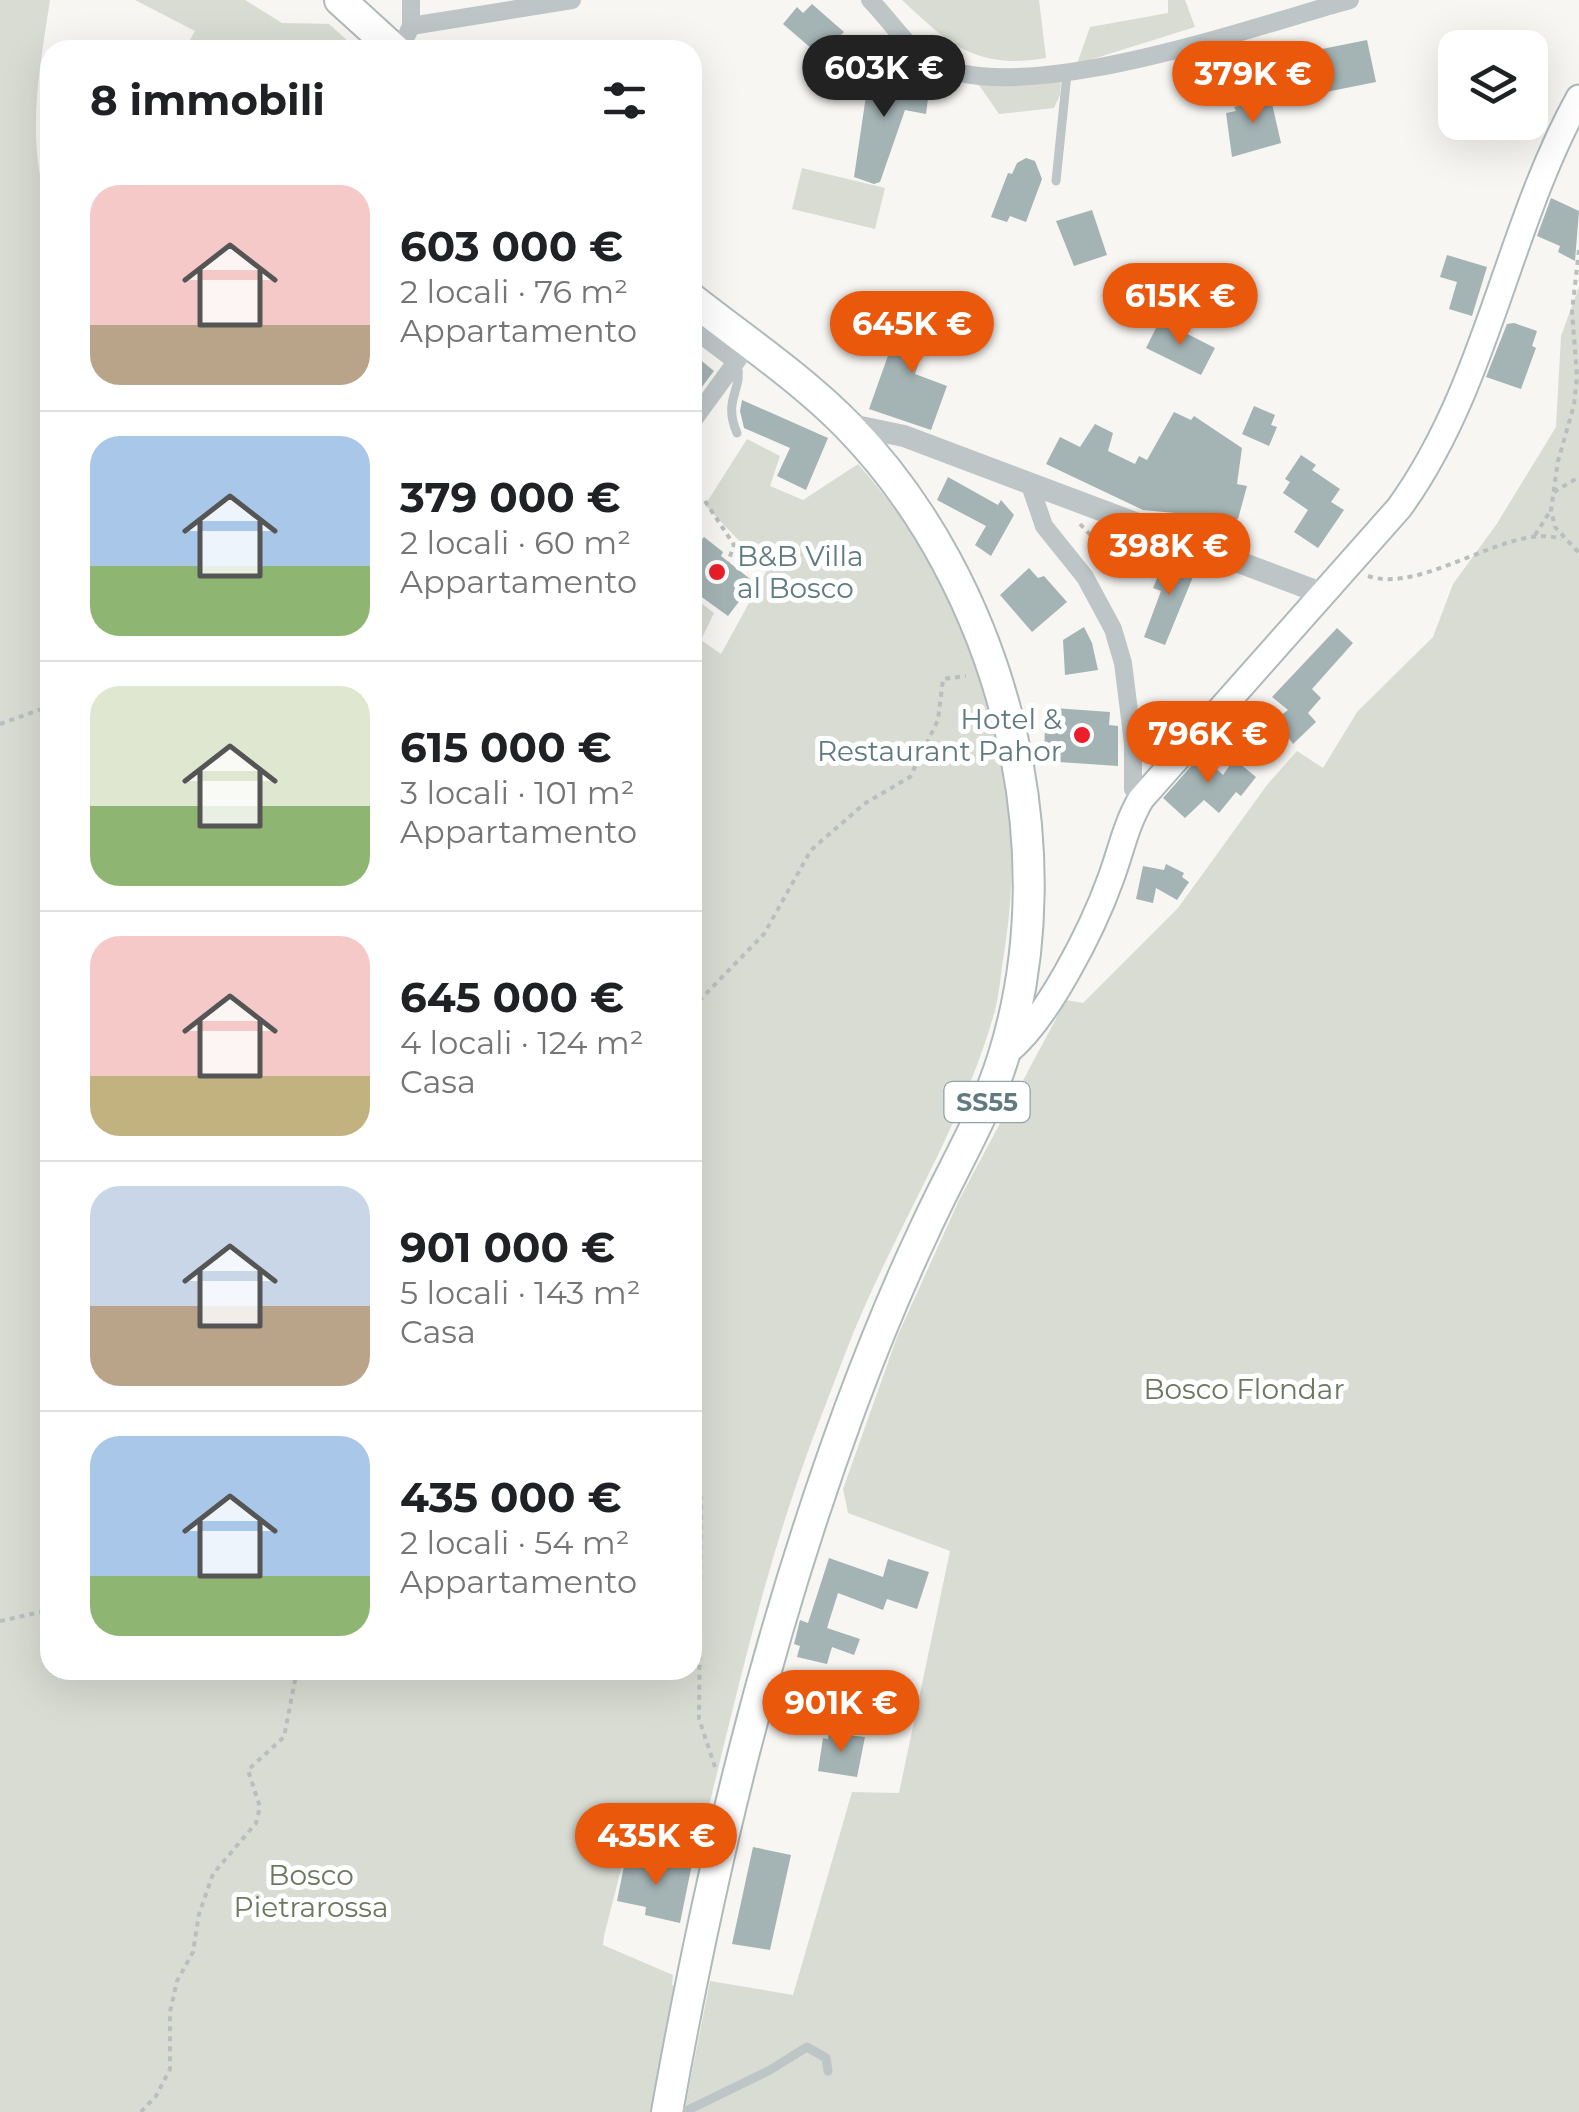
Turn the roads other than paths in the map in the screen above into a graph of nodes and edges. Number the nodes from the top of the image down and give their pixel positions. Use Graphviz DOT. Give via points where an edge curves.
graph roads {
  1 [pos="340,0"];
  2 [pos="411,0"];
  3 [pos="572,0"];
  4 [pos="870,0"];
  5 [pos="1350,0"];
  6 [pos="399,40"];
  7 [pos="402,40"];
  8 [pos="410,40"];
  9 [pos="1067,74"];
  10 [pos="1577,106"];
  11 [pos="1056,182"];
  12 [pos="702,310"];
  13 [pos="702,333"];
  14 [pos="743,353"];
  15 [pos="702,408"];
  16 [pos="846,424"];
  17 [pos="737,433"];
  18 [pos="1030,484"];
  19 [pos="1321,593"];
  20 [pos="1141,799"];
  21 [pos="1004,1054"];
  22 [pos="828,2071"];
  23 [pos="667,2112"];
  24 [pos="684,2112"];
  1 -- 6 [label="main road"];
  2 -- 7 [label="street"];
  3 -- 8 [label="street"];
  4 -- 9 [label="street" via="926,60 957,73"];
  5 -- 9 [label="street"];
  9 -- 11 [label="lane"];
  10 -- 19 [label="main road" via="1428,464 1399,508"];
  12 -- 14 [label="main road, SS55"];
  13 -- 14 [label="street"];
  14 -- 15 [label="street"];
  14 -- 16 [label="main road, SS55"];
  14 -- 17 [label="lane" via="730,416"];
  16 -- 18 [label="street" via="904,436"];
  16 -- 21 [label="main road, SS55" via="902,491 938,551 1004,699 1023,791 1028,878 1022,964"];
  18 -- 19 [label="street"];
  18 -- 20 [label="street" via="1044,526 1086,576 1112,630 1123,663 1133,788"];
  19 -- 20 [label="main road"];
  20 -- 21 [label="main road" via="1110,882 1041,1017"];
  21 -- 23 [label="main road, SS55" via="852,1402 794,1570 733,1784"];
  22 -- 24 [label="lane" via="826,2058 807,2047"];
}
